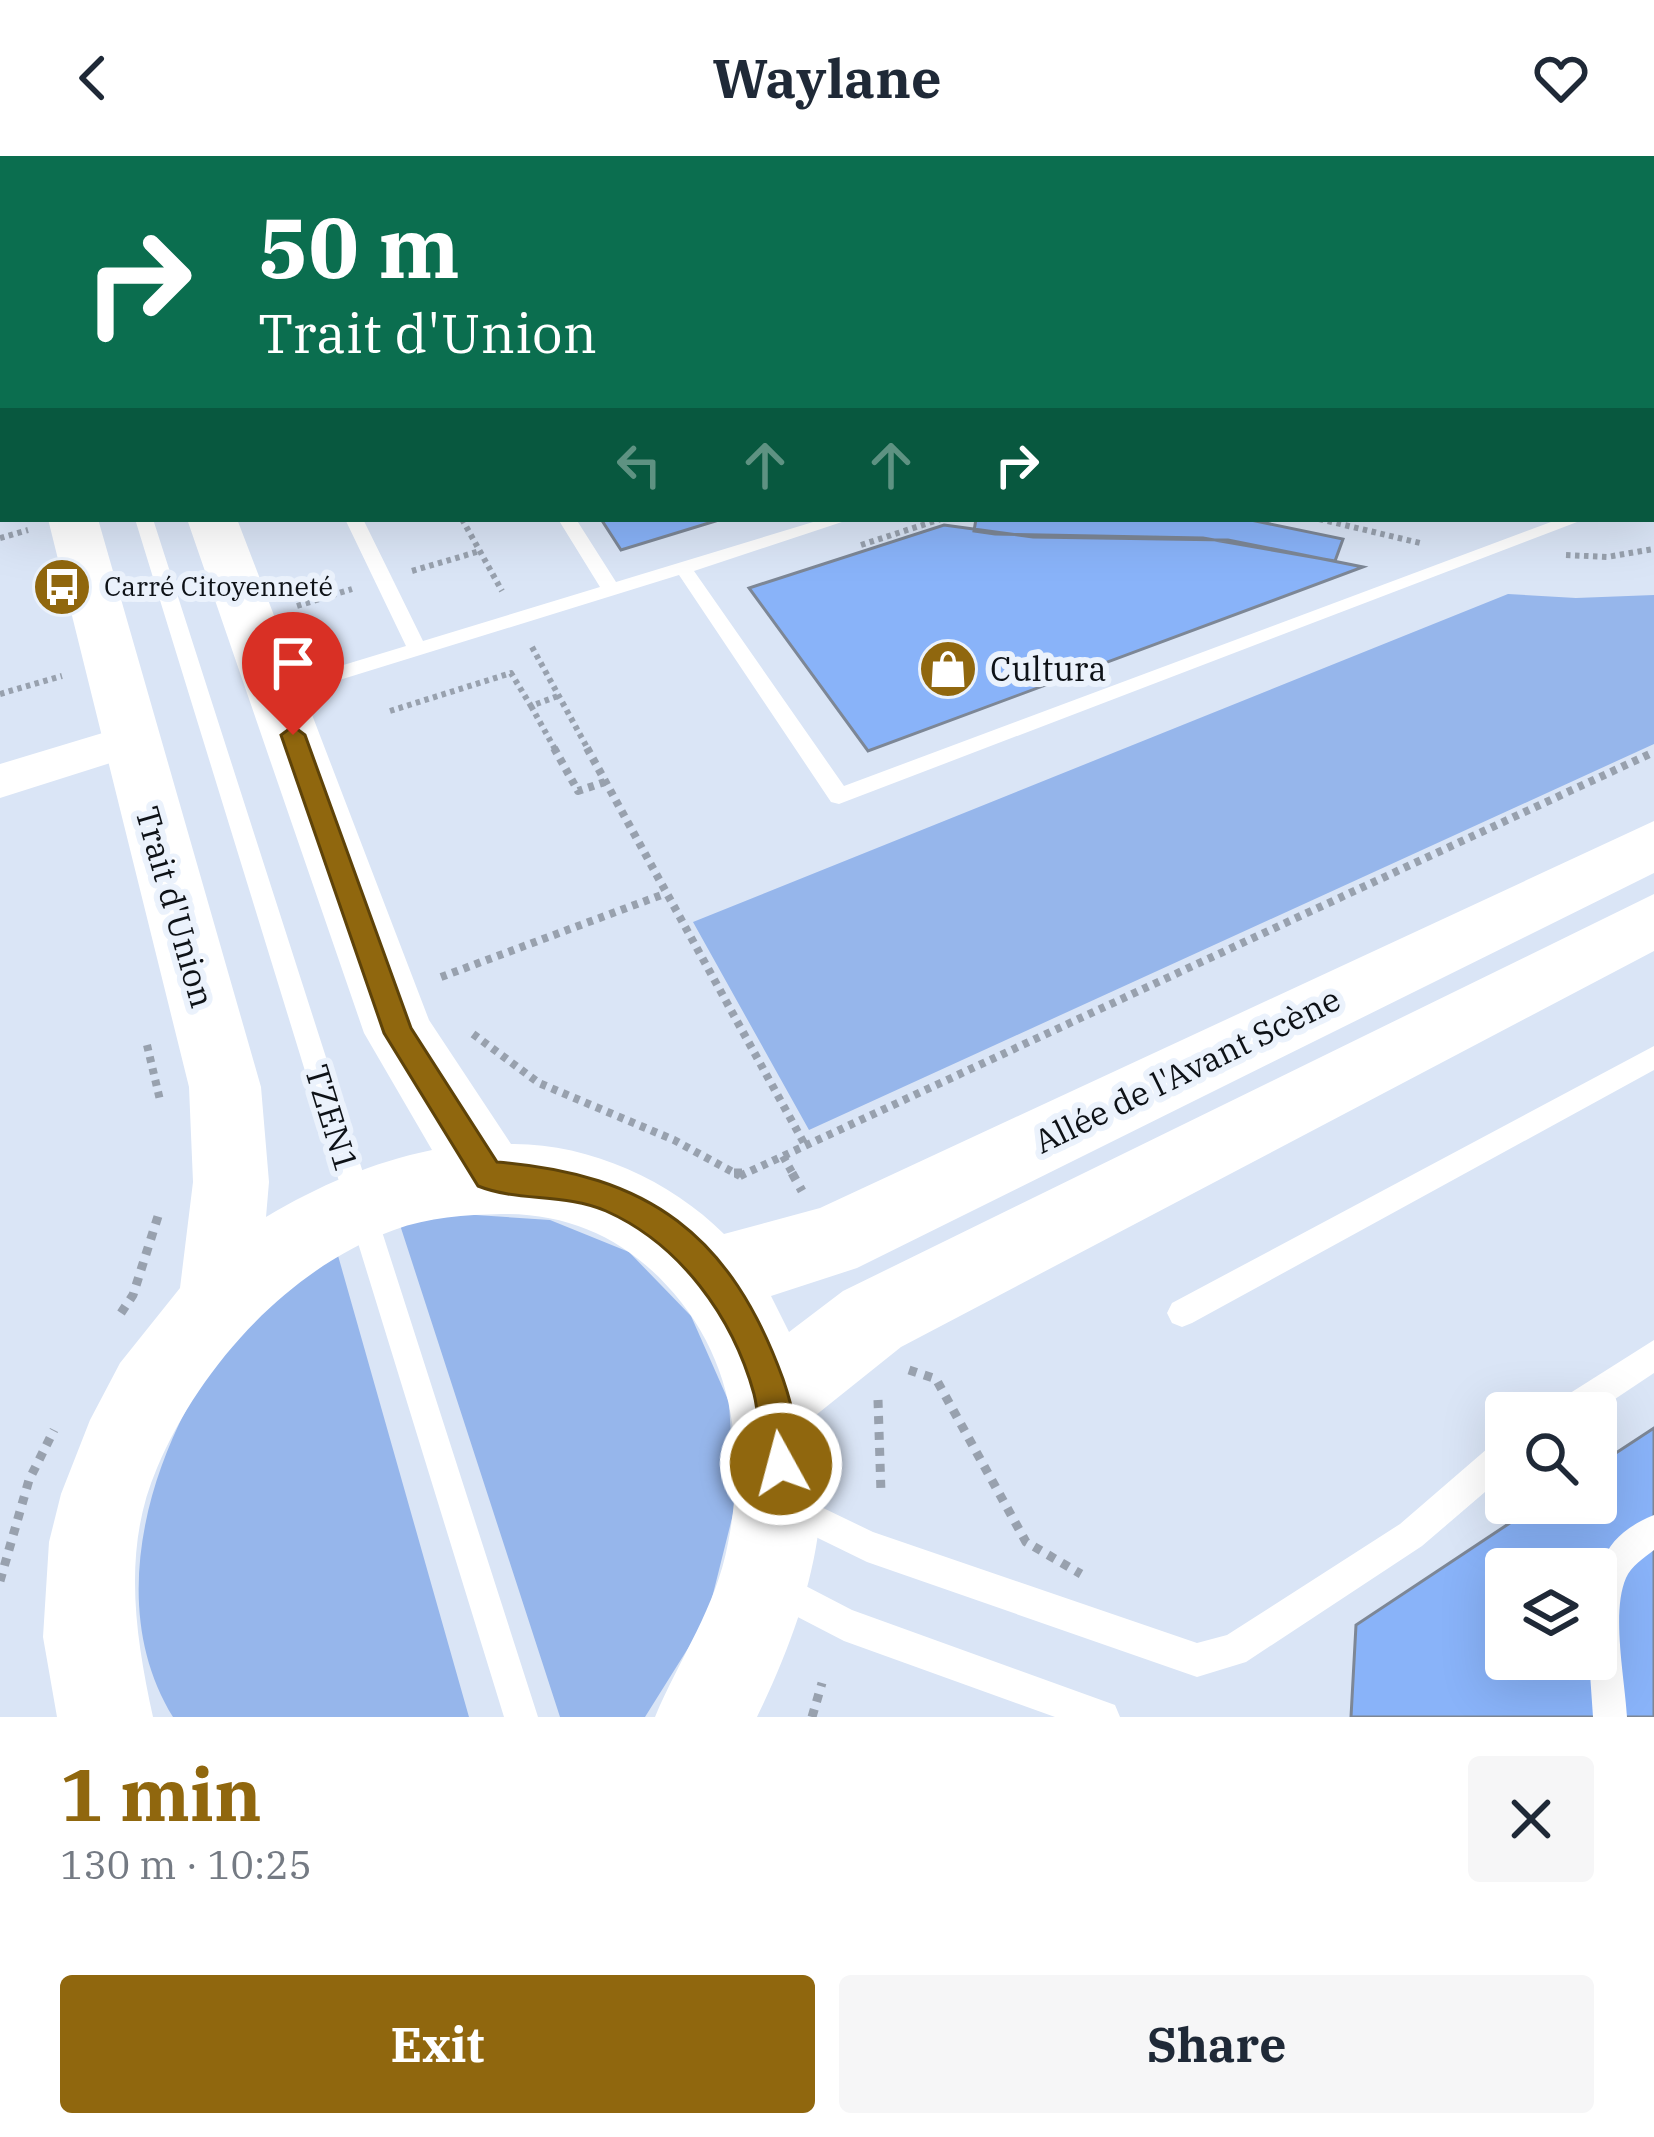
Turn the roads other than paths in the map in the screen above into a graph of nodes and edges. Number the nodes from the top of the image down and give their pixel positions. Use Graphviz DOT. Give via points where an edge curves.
graph roads {
  1 [pos="145,522"];
  2 [pos="214,522"];
  3 [pos="355,522"];
  4 [pos="569,522"];
  5 [pos="832,522"];
  6 [pos="1568,522"];
  7 [pos="54,535"];
  8 [pos="682,568"];
  9 [pos="612,590"];
  10 [pos="418,651"];
  11 [pos="301,685"];
  12 [pos="105,748"];
  13 [pos="0,782"];
  14 [pos="1654,845"];
  15 [pos="1654,920"];
  16 [pos="1654,1057"];
  17 [pos="489,1176"];
  18 [pos="357,1205"];
  19 [pos="713,1275"];
  20 [pos="218,1301"];
  21 [pos="1182,1313"];
  22 [pos="1654,1355"];
  23 [pos="1598,1392"];
  24 [pos="772,1397"];
  25 [pos="1485,1471"];
  26 [pos="1654,1531"];
  27 [pos="772,1543"];
  28 [pos="105,1717"];
  29 [pos="521,1717"];
  30 [pos="704,1717"];
  31 [pos="1103,1717"];
  32 [pos="1610,1717"];
  1 -- 18 [label="lane, TZEN1"];
  2 -- 11 [label="street"];
  3 -- 10 [label="lane"];
  4 -- 9 [label="lane"];
  5 -- 8 [label="lane"];
  6 -- 8 [label="lane" via="838,796"];
  7 -- 12 [label="street, Trait d'Union"];
  8 -- 9 [label="lane"];
  9 -- 10 [label="lane"];
  10 -- 11 [label="lane"];
  11 -- 17 [label="street" via="399,1033"];
  12 -- 13 [label="street"];
  12 -- 20 [label="street, Trait d'Union" via="225,1088 231,1182"];
  14 -- 19 [label="street, Allée de l'Avant Scène" via="830,1242"];
  15 -- 24 [label="street" via="872,1319"];
  16 -- 21 [label="lane"];
  17 -- 18 [label="street" via="428,1183"];
  17 -- 19 [label="street" via="553,1181 613,1199 667,1231"];
  18 -- 20 [label="street" via="290,1242"];
  18 -- 29 [label="lane, TZEN1"];
  19 -- 24 [label="street" via="749,1331"];
  20 -- 28 [label="street" via="162,1371 119,1452 94,1542 88,1635"];
  22 -- 23 [label="lane"];
  24 -- 27 [label="street" via="781,1464"];
  25 -- 27 [label="lane" via="1411,1535 1214,1658 1197,1660 867,1546"];
  26 -- 32 [label="lane" via="1625,1550 1610,1573"];
  27 -- 30 [label="street" via="722,1688"];
  27 -- 31 [label="lane" via="844,1624"];
}
